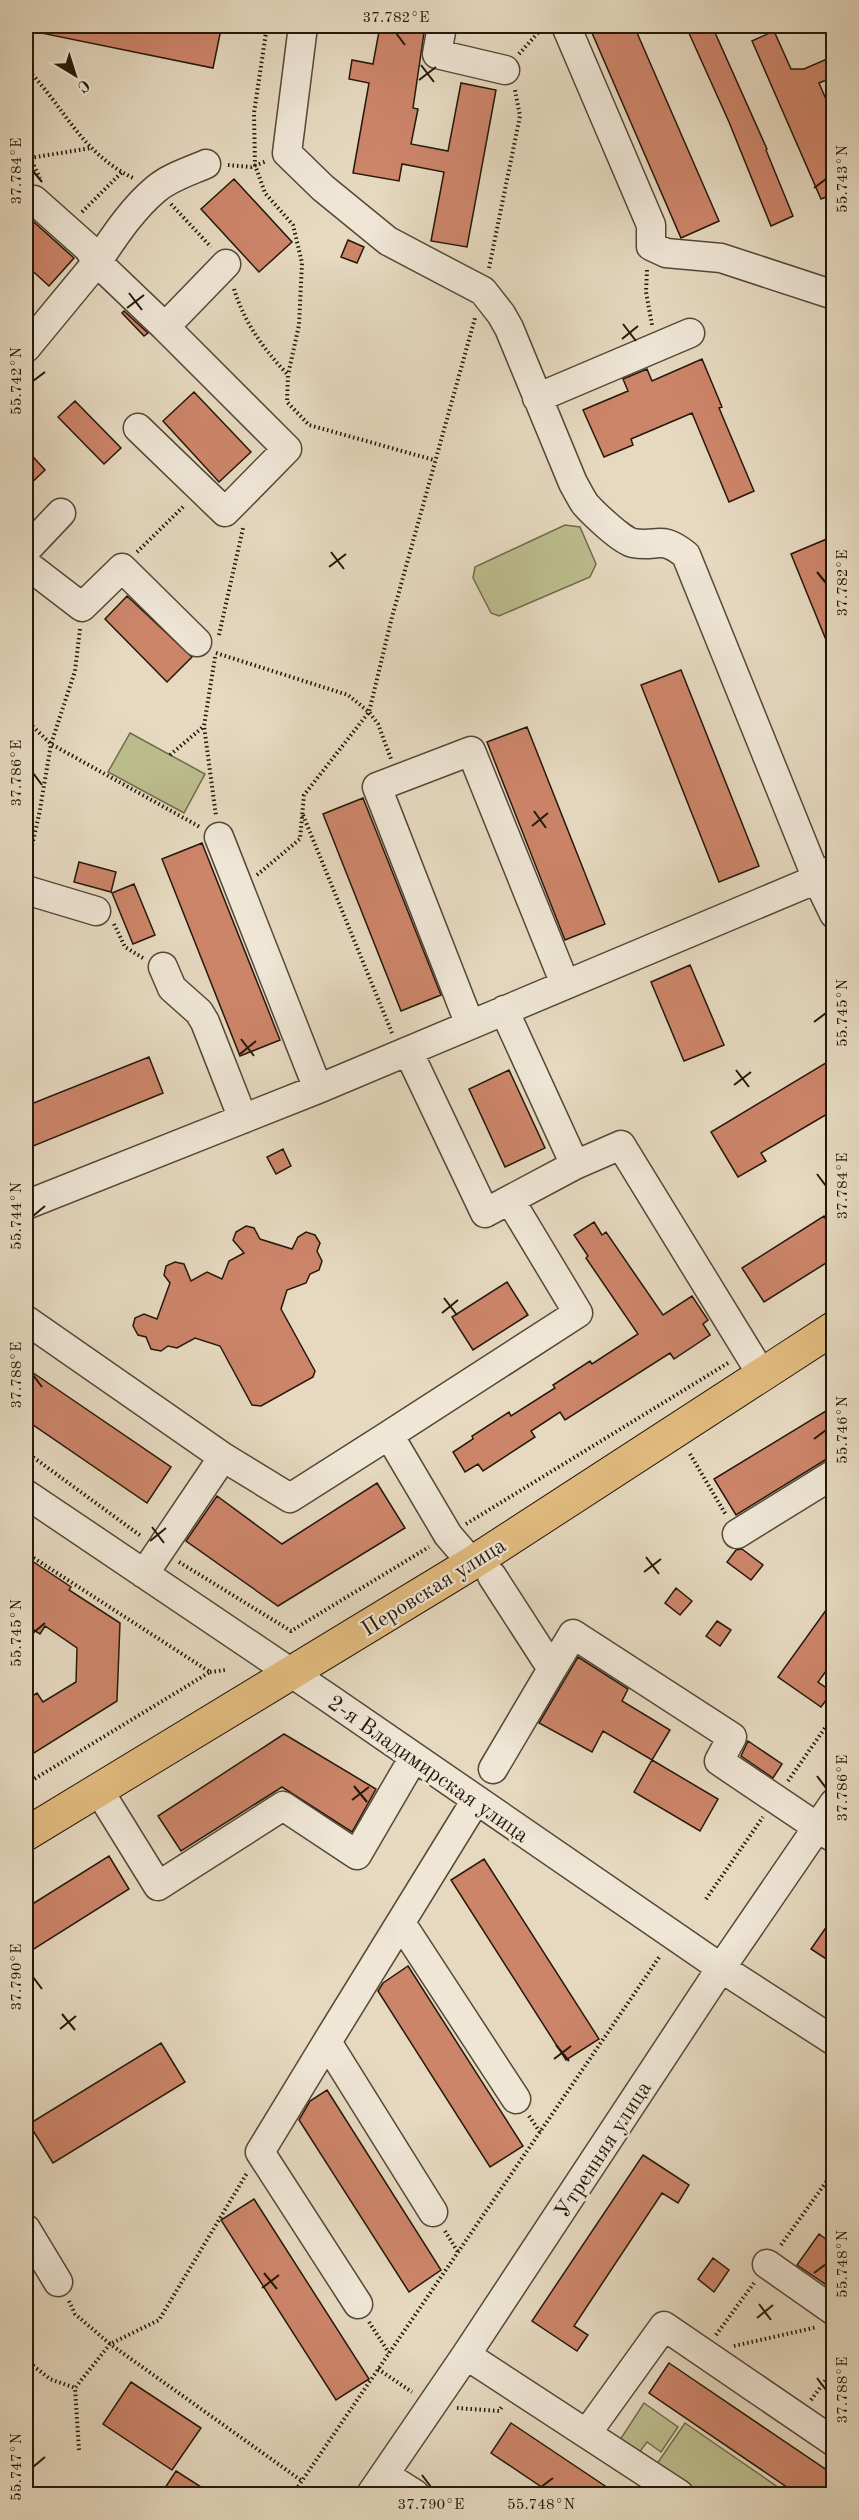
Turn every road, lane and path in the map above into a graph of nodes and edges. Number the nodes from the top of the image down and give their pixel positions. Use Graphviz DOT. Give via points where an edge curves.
graph roads {
  1 [pos="267,26"];
  2 [pos="303,26"];
  3 [pos="442,26"];
  4 [pos="544,26"];
  5 [pos="566,26"];
  6 [pos="26,68"];
  7 [pos="505,70"];
  8 [pos="91,148"];
  9 [pos="287,153"];
  10 [pos="30,158"];
  11 [pos="206,164"];
  12 [pos="255,165"];
  13 [pos="122,172"];
  14 [pos="156,189"];
  15 [pos="34,200"];
  16 [pos="66,228"];
  17 [pos="651,246"];
  18 [pos="97,262"];
  19 [pos="226,264"];
  20 [pos="483,291"];
  21 [pos="834,295"];
  22 [pos="165,327"];
  23 [pos="690,333"];
  24 [pos="656,347"];
  25 [pos="26,348"];
  26 [pos="288,375"];
  27 [pos="537,398"];
  28 [pos="138,428"];
  29 [pos="435,460"];
  30 [pos="254,482"];
  31 [pos="200,489"];
  32 [pos="61,513"];
  33 [pos="26,550"];
  34 [pos="26,564"];
  35 [pos="122,568"];
  36 [pos="82,608"];
  37 [pos="206,647"];
  38 [pos="369,712"];
  39 [pos="26,720"];
  40 [pos="204,726"];
  41 [pos="51,744"];
  42 [pos="170,755"];
  43 [pos="398,779"];
  44 [pos="303,814"];
  45 [pos="219,837"];
  46 [pos="26,870"];
  47 [pos="825,874"];
  48 [pos="26,890"];
  49 [pos="240,890"];
  50 [pos="96,911"];
  51 [pos="834,914"];
  52 [pos="163,967"];
  53 [pos="565,984"];
  54 [pos="504,1010"];
  55 [pos="471,1025"];
  56 [pos="402,1047"];
  57 [pos="318,1089"];
  58 [pos="243,1119"];
  59 [pos="575,1165"];
  60 [pos="510,1200"];
  61 [pos="26,1205"];
  62 [pos="26,1320"];
  63 [pos="834,1328"];
  64 [pos="755,1363"];
  65 [pos="388,1435"];
  66 [pos="690,1454"];
  67 [pos="223,1457"];
  68 [pos="834,1474"];
  69 [pos="26,1494"];
  70 [pos="737,1534"];
  71 [pos="448,1535"];
  72 [pos="26,1553"];
  73 [pos="482,1570"];
  74 [pos="144,1574"];
  75 [pos="291,1631"];
  76 [pos="552,1669"];
  77 [pos="226,1671"];
  78 [pos="210,1672"];
  79 [pos="292,1673"];
  80 [pos="414,1757"];
  81 [pos="493,1769"];
  82 [pos="26,1784"];
  83 [pos="98,1790"];
  84 [pos="476,1800"];
  85 [pos="834,1803"];
  86 [pos="825,1833"];
  87 [pos="26,1834"];
  88 [pos="401,1923"];
  89 [pos="660,1956"];
  90 [pos="721,1968"];
  91 [pos="834,2041"];
  92 [pos="327,2042"];
  93 [pos="516,2098"];
  94 [pos="260,2152"];
  95 [pos="433,2212"];
  96 [pos="26,2229"];
  97 [pos="767,2264"];
  98 [pos="58,2282"];
  99 [pos="358,2304"];
  100 [pos="828,2318"];
  101 [pos="110,2344"];
  102 [pos="704,2353"];
  103 [pos="389,2354"];
  104 [pos="466,2355"];
  105 [pos="26,2360"];
  106 [pos="834,2369"];
  107 [pos="75,2388"];
  108 [pos="798,2418"];
  109 [pos="587,2433"];
  110 [pos="834,2442"];
  111 [pos="79,2451"];
  112 [pos="302,2481"];
  113 [pos="378,2485"];
  114 [pos="293,2494"];
  115 [pos="415,2494"];
  116 [pos="680,2494"];
  1 -- 12 [label="path" via="254,113"];
  2 -- 9 [label="street"];
  3 -- 7 [label="street" via="437,54"];
  4 -- 7 [label="path"];
  5 -- 17 [label="street" via="651,225"];
  6 -- 8 [label="path"];
  7 -- 20 [label="path" via="517,93 520,116"];
  8 -- 10 [label="path"];
  8 -- 13 [label="path"];
  9 -- 12 [label="path"];
  9 -- 20 [label="street" via="322,188 388,241"];
  11 -- 12 [label="path"];
  11 -- 14 [label="street"];
  12 -- 26 [label="path" via="266,193 293,225 302,262 299,325"];
  13 -- 14 [label="path"];
  13 -- 16 [label="path"];
  14 -- 18 [label="street" via="123,224"];
  14 -- 19 [label="path"];
  15 -- 16 [label="street"];
  16 -- 18 [label="street"];
  17 -- 21 [label="street" via="666,253 721,258"];
  17 -- 24 [label="path" via="646,292"];
  18 -- 22 [label="street"];
  18 -- 25 [label="street"];
  19 -- 22 [label="street"];
  19 -- 26 [label="path" via="242,315 264,349"];
  20 -- 27 [label="street" via="509,328"];
  20 -- 29 [label="path"];
  22 -- 30 [label="street" via="286,449"];
  23 -- 24 [label="street"];
  24 -- 27 [label="street"];
  26 -- 29 [label="path" via="287,402 309,425"];
  27 -- 47 [label="street" via="586,505 624,540 660,542 686,555"];
  28 -- 31 [label="street"];
  29 -- 38 [label="path"];
  30 -- 31 [label="street" via="225,513"];
  30 -- 37 [label="path" via="222,610"];
  31 -- 35 [label="path"];
  32 -- 33 [label="street"];
  34 -- 36 [label="street"];
  35 -- 36 [label="street"];
  35 -- 37 [label="street"];
  36 -- 41 [label="path" via="75,671"];
  37 -- 38 [label="path" via="348,695"];
  37 -- 40 [label="path"];
  38 -- 43 [label="path" via="378,724"];
  38 -- 44 [label="path" via="304,795"];
  39 -- 41 [label="path"];
  40 -- 42 [label="path"];
  40 -- 45 [label="path"];
  41 -- 45 [label="path"];
  41 -- 46 [label="path"];
  43 -- 53 [label="street" via="471,752"];
  43 -- 55 [label="street" via="377,787"];
  44 -- 49 [label="path" via="300,839"];
  44 -- 56 [label="path"];
  45 -- 49 [label="street"];
  47 -- 51 [label="street"];
  47 -- 53 [label="street"];
  48 -- 50 [label="street"];
  49 -- 57 [label="street"];
  50 -- 52 [label="path" via="110,918 125,947"];
  52 -- 58 [label="street" via="172,988 205,1022"];
  53 -- 54 [label="street"];
  54 -- 55 [label="street"];
  54 -- 59 [label="street"];
  55 -- 56 [label="street"];
  56 -- 57 [label="street"];
  56 -- 60 [label="street" via="485,1213"];
  57 -- 58 [label="street"];
  58 -- 61 [label="street"];
  59 -- 60 [label="street"];
  59 -- 64 [label="street" via="621,1145"];
  60 -- 65 [label="street" via="578,1313"];
  62 -- 67 [label="street"];
  63 -- 64 [label="main road, Перовская улица"];
  64 -- 71 [label="path"];
  64 -- 73 [label="main road, Перовская улица"];
  65 -- 67 [label="street" via="290,1498"];
  65 -- 71 [label="street"];
  66 -- 70 [label="path"];
  67 -- 74 [label="street"];
  68 -- 70 [label="street"];
  69 -- 74 [label="street, 2-я Владимирская улица"];
  71 -- 73 [label="street"];
  71 -- 75 [label="path"];
  72 -- 78 [label="path"];
  73 -- 76 [label="street"];
  73 -- 79 [label="main road, Перовская улица"];
  74 -- 79 [label="street, 2-я Владимирская улица"];
  76 -- 81 [label="street"];
  76 -- 86 [label="street" via="573,1634 732,1737 719,1761"];
  77 -- 78 [label="path"];
  78 -- 82 [label="path"];
  79 -- 80 [label="street, 2-я Владимирская улица"];
  79 -- 83 [label="main road, Перовская улица"];
  80 -- 83 [label="street" via="357,1855 284,1806 158,1886"];
  80 -- 84 [label="street, 2-я Владимирская улица"];
  83 -- 87 [label="main road, Перовская улица"];
  84 -- 88 [label="street"];
  84 -- 90 [label="street, 2-я Владимирская улица"];
  85 -- 86 [label="street, Утренняя улица"];
  86 -- 90 [label="street, Утренняя улица"];
  88 -- 92 [label="street"];
  88 -- 93 [label="street"];
  89 -- 103 [label="path"];
  90 -- 91 [label="street, 2-я Владимирская улица"];
  90 -- 104 [label="street, Утренняя улица"];
  92 -- 94 [label="street"];
  92 -- 95 [label="street"];
  94 -- 99 [label="street"];
  94 -- 101 [label="path" via="159,2320"];
  96 -- 98 [label="street"];
  97 -- 100 [label="street"];
  98 -- 101 [label="path" via="75,2313"];
  99 -- 103 [label="path"];
  100 -- 102 [label="path"];
  101 -- 107 [label="path"];
  101 -- 112 [label="path"];
  102 -- 108 [label="street"];
  102 -- 109 [label="street" via="664,2326"];
  103 -- 112 [label="path"];
  104 -- 109 [label="street"];
  104 -- 113 [label="street, Утренняя улица"];
  105 -- 107 [label="path" via="50,2379"];
  106 -- 108 [label="path"];
  107 -- 111 [label="path"];
  108 -- 110 [label="street"];
  109 -- 116 [label="street"];
  112 -- 114 [label="path"];
  113 -- 115 [label="street"];
}
